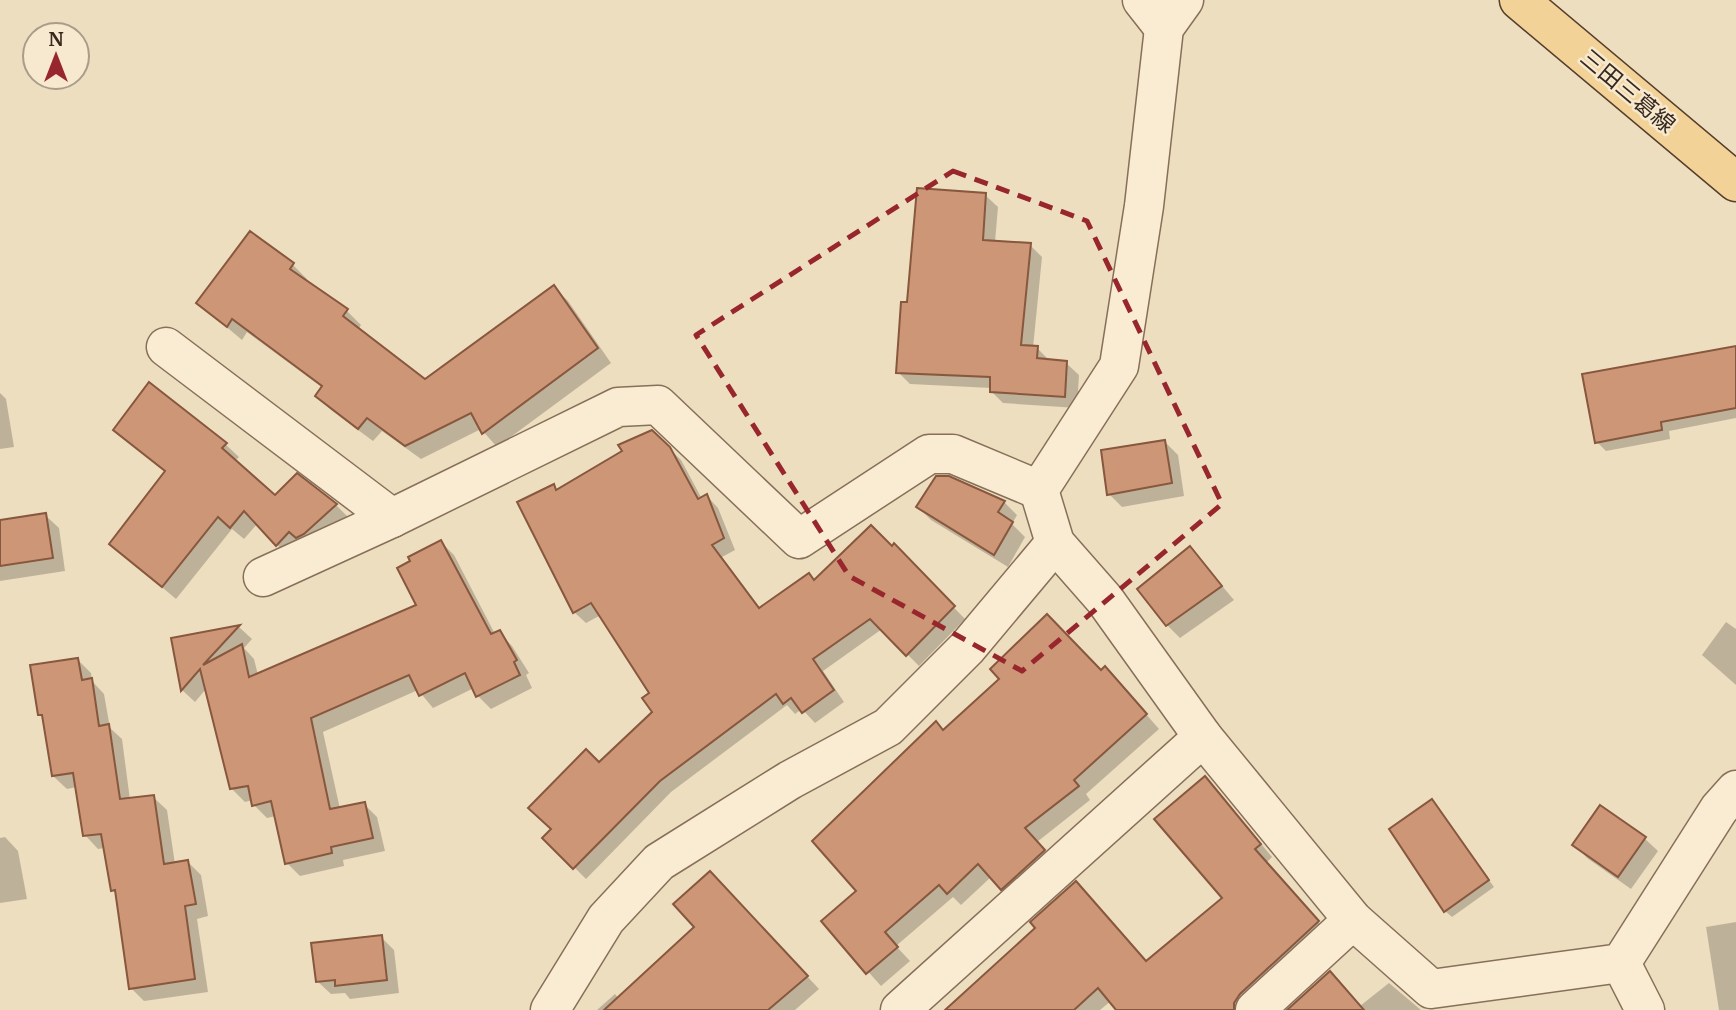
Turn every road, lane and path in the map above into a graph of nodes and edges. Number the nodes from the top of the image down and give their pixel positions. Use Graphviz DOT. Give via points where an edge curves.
graph roads {
  1 [pos="1519,0"];
  2 [pos="1163,9"];
  3 [pos="1736,182"];
  4 [pos="166,347"];
  5 [pos="1039,490"];
  6 [pos="392,518"];
  7 [pos="1055,543"];
  8 [pos="263,577"];
  9 [pos="1203,737"];
  10 [pos="1736,790"];
  11 [pos="1353,920"];
  12 [pos="1621,962"];
  13 [pos="550,1010"];
  14 [pos="900,1010"];
  15 [pos="1255,1010"];
  16 [pos="1645,1010"];
  1 -- 3 [label="main road, 三田三葛線"];
  2 -- 5 [label="street" via="1144,206 1119,366"];
  4 -- 6 [label="street"];
  5 -- 6 [label="street" via="953,454 929,454 799,539 658,405 618,407"];
  5 -- 7 [label="street"];
  6 -- 8 [label="street"];
  7 -- 9 [label="street" via="1105,600"];
  7 -- 13 [label="street" via="967,648 888,727 790,780 659,862 606,919"];
  9 -- 11 [label="street"];
  9 -- 14 [label="street"];
  10 -- 12 [label="street" via="1719,809"];
  11 -- 12 [label="street" via="1431,989"];
  11 -- 15 [label="street"];
  12 -- 16 [label="street"];
}
